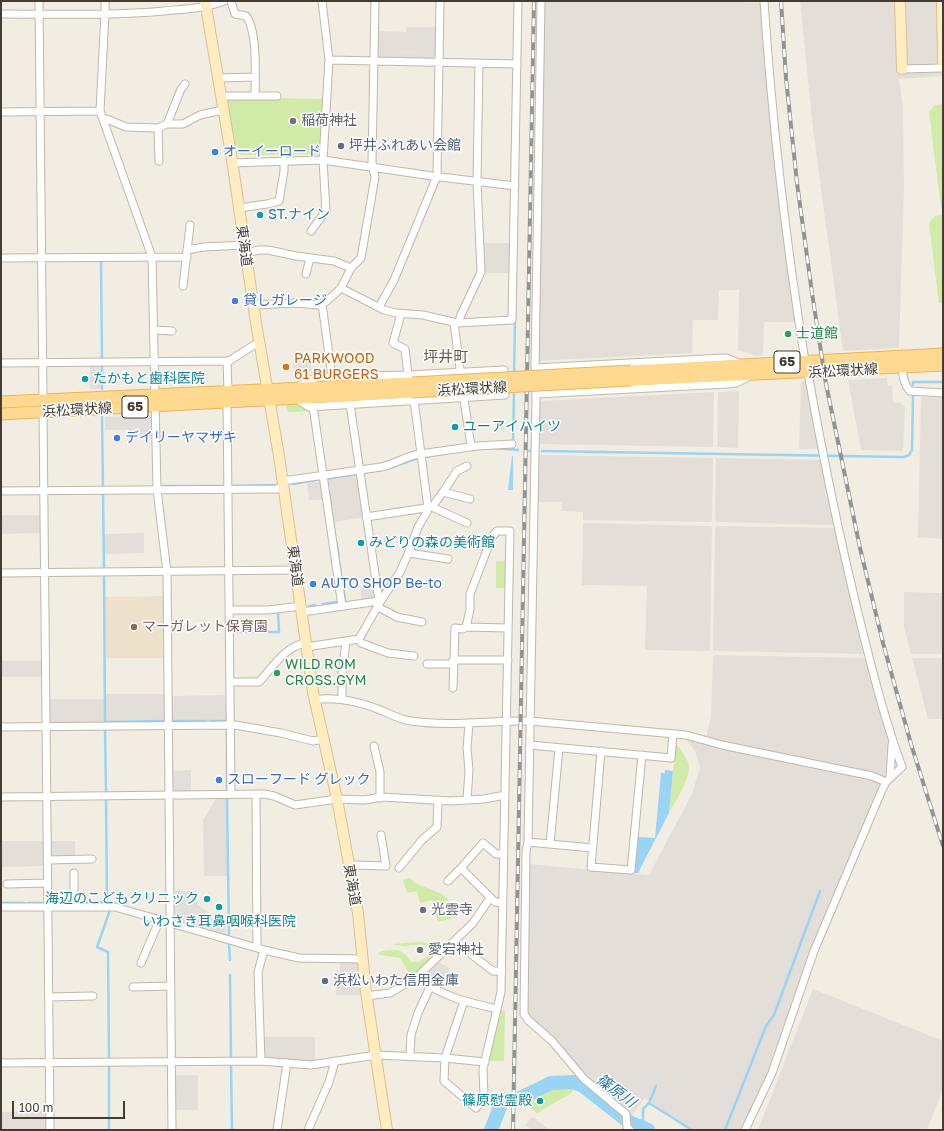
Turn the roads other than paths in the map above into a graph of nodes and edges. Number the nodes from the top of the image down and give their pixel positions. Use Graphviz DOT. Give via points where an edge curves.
graph roads {
  1 [pos="39,1"];
  2 [pos="105,1"];
  3 [pos="224,1"];
  4 [pos="231,1"];
  5 [pos="322,1"];
  6 [pos="375,1"];
  7 [pos="440,1"];
  8 [pos="518,1"];
  9 [pos="542,1"];
  10 [pos="764,1"];
  11 [pos="900,1"];
  12 [pos="942,1"];
  13 [pos="206,3"];
  14 [pos="106,13"];
  15 [pos="1,14"];
  16 [pos="39,14"];
  17 [pos="329,60"];
  18 [pos="374,61"];
  19 [pos="439,62"];
  20 [pos="943,62"];
  21 [pos="479,63"];
  22 [pos="517,64"];
  23 [pos="943,68"];
  24 [pos="902,69"];
  25 [pos="255,77"];
  26 [pos="218,78"];
  27 [pos="185,84"];
  28 [pos="221,96"];
  29 [pos="255,96"];
  30 [pos="277,96"];
  31 [pos="223,110"];
  32 [pos="40,111"];
  33 [pos="100,111"];
  34 [pos="1,112"];
  35 [pos="104,121"];
  36 [pos="167,124"];
  37 [pos="158,128"];
  38 [pos="284,160"];
  39 [pos="323,160"];
  40 [pos="158,161"];
  41 [pos="232,163"];
  42 [pos="373,167"];
  43 [pos="437,176"];
  44 [pos="477,182"];
  45 [pos="515,186"];
  46 [pos="239,208"];
  47 [pos="190,225"];
  48 [pos="312,230"];
  49 [pos="245,249"];
  50 [pos="187,253"];
  51 [pos="152,257"];
  52 [pos="1,258"];
  53 [pos="41,258"];
  54 [pos="310,258"];
  55 [pos="352,268"];
  56 [pos="306,274"];
  57 [pos="183,286"];
  58 [pos="341,288"];
  59 [pos="322,304"];
  60 [pos="253,305"];
  61 [pos="379,307"];
  62 [pos="401,314"];
  63 [pos="457,323"];
  64 [pos="154,330"];
  65 [pos="172,331"];
  66 [pos="260,344"];
  67 [pos="943,354"];
  68 [pos="892,356"];
  69 [pos="227,361"];
  70 [pos="805,361"];
  71 [pos="154,362"];
  72 [pos="1,363"];
  73 [pos="42,363"];
  74 [pos="743,365"];
  75 [pos="943,366"];
  76 [pos="534,368"];
  77 [pos="897,368"];
  78 [pos="460,372"];
  79 [pos="808,373"];
  80 [pos="752,374"];
  81 [pos="631,376"];
  82 [pos="332,377"];
  83 [pos="297,387"];
  84 [pos="412,388"];
  85 [pos="267,389"];
  86 [pos="228,391"];
  87 [pos="943,393"];
  88 [pos="156,394"];
  89 [pos="536,394"];
  90 [pos="464,398"];
  91 [pos="296,399"];
  92 [pos="43,400"];
  93 [pos="269,401"];
  94 [pos="1,402"];
  95 [pos="227,403"];
  96 [pos="350,404"];
  97 [pos="156,406"];
  98 [pos="314,406"];
  99 [pos="43,412"];
  100 [pos="1,414"];
  101 [pos="512,444"];
  102 [pos="471,446"];
  103 [pos="420,454"];
  104 [pos="467,466"];
  105 [pos="359,470"];
  106 [pos="323,475"];
  107 [pos="283,484"];
  108 [pos="228,489"];
  109 [pos="157,490"];
  110 [pos="1,491"];
  111 [pos="44,491"];
  112 [pos="443,492"];
  113 [pos="470,499"];
  114 [pos="430,507"];
  115 [pos="366,517"];
  116 [pos="467,523"];
  117 [pos="409,554"];
  118 [pos="448,559"];
  119 [pos="296,570"];
  120 [pos="229,571"];
  121 [pos="167,572"];
  122 [pos="1,573"];
  123 [pos="44,573"];
  124 [pos="379,604"];
  125 [pos="342,606"];
  126 [pos="301,609"];
  127 [pos="229,610"];
  128 [pos="422,622"];
  129 [pos="466,627"];
  130 [pos="508,628"];
  131 [pos="358,639"];
  132 [pos="346,642"];
  133 [pos="306,645"];
  134 [pos="414,656"];
  135 [pos="508,660"];
  136 [pos="453,662"];
  137 [pos="427,664"];
  138 [pos="230,682"];
  139 [pos="453,688"];
  140 [pos="342,699"];
  141 [pos="314,700"];
  142 [pos="506,721"];
  143 [pos="530,721"];
  144 [pos="469,724"];
  145 [pos="168,725"];
  146 [pos="230,725"];
  147 [pos="46,726"];
  148 [pos="1,727"];
  149 [pos="673,734"];
  150 [pos="323,739"];
  151 [pos="893,743"];
  152 [pos="530,745"];
  153 [pos="374,746"];
  154 [pos="559,748"];
  155 [pos="601,751"];
  156 [pos="642,755"];
  157 [pos="888,780"];
  158 [pos="231,794"];
  159 [pos="256,794"];
  160 [pos="169,795"];
  161 [pos="47,796"];
  162 [pos="505,796"];
  163 [pos="1,797"];
  164 [pos="380,798"];
  165 [pos="337,800"];
  166 [pos="467,800"];
  167 [pos="438,801"];
  168 [pos="381,835"];
  169 [pos="528,842"];
  170 [pos="550,844"];
  171 [pos="592,848"];
  172 [pos="504,854"];
  173 [pos="92,859"];
  174 [pos="47,860"];
  175 [pos="349,866"];
  176 [pos="399,868"];
  177 [pos="461,868"];
  178 [pos="74,873"];
  179 [pos="448,881"];
  180 [pos="48,883"];
  181 [pos="7,884"];
  182 [pos="490,898"];
  183 [pos="503,903"];
  184 [pos="48,906"];
  185 [pos="74,906"];
  186 [pos="1,907"];
  187 [pos="160,919"];
  188 [pos="170,922"];
  189 [pos="261,949"];
  190 [pos="472,955"];
  191 [pos="363,958"];
  192 [pos="141,963"];
  193 [pos="502,971"];
  194 [pos="417,977"];
  195 [pos="171,986"];
  196 [pos="133,987"];
  197 [pos="430,987"];
  198 [pos="93,996"];
  199 [pos="366,996"];
  200 [pos="49,997"];
  201 [pos="464,1001"];
  202 [pos="497,1009"];
  203 [pos="376,1055"];
  204 [pos="410,1056"];
  205 [pos="445,1058"];
  206 [pos="261,1061"];
  207 [pos="335,1061"];
  208 [pos="171,1062"];
  209 [pos="485,1062"];
  210 [pos="1,1063"];
  211 [pos="49,1063"];
  212 [pos="287,1063"];
  213 [pos="628,1124"];
  214 [pos="50,1130"];
  215 [pos="172,1130"];
  216 [pos="277,1130"];
  217 [pos="308,1130"];
  218 [pos="388,1130"];
  219 [pos="745,1130"];
  1 -- 16 [label="street"];
  2 -- 14 [label="street"];
  3 -- 13 [label="street"];
  4 -- 25 [label="street" via="235,14 246,16 249,23 254,43"];
  5 -- 17 [label="street"];
  6 -- 18 [label="street"];
  7 -- 19 [label="street"];
  8 -- 22 [label="street"];
  9 -- 76 [label="street"];
  10 -- 70 [label="street" via="782,201"];
  11 -- 24 [label="main road"];
  12 -- 20 [label="main road"];
  13 -- 14 [label="street" via="154,12"];
  13 -- 26 [label="main road, 東海道"];
  14 -- 16 [label="street"];
  14 -- 33 [label="street"];
  15 -- 16 [label="street"];
  16 -- 32 [label="street"];
  17 -- 18 [label="street"];
  17 -- 39 [label="street"];
  18 -- 19 [label="street"];
  18 -- 42 [label="street"];
  19 -- 21 [label="street"];
  19 -- 43 [label="street"];
  21 -- 22 [label="street"];
  21 -- 44 [label="street"];
  22 -- 45 [label="street"];
  23 -- 24 [label="street"];
  25 -- 26 [label="street"];
  25 -- 29 [label="street"];
  26 -- 28 [label="main road, 東海道"];
  27 -- 36 [label="street"];
  28 -- 29 [label="street"];
  28 -- 31 [label="main road, 東海道"];
  29 -- 30 [label="street"];
  31 -- 36 [label="street" via="200,115 183,124"];
  31 -- 41 [label="main road, 東海道"];
  32 -- 33 [label="street"];
  32 -- 34 [label="street"];
  32 -- 53 [label="street"];
  33 -- 35 [label="street"];
  35 -- 37 [label="street" via="107,119 126,127"];
  35 -- 51 [label="street"];
  36 -- 37 [label="street"];
  37 -- 40 [label="street"];
  38 -- 39 [label="street"];
  38 -- 41 [label="street"];
  38 -- 46 [label="street" via="279,201"];
  39 -- 42 [label="street"];
  39 -- 48 [label="street" via="326,211"];
  41 -- 46 [label="main road, 東海道"];
  42 -- 43 [label="street"];
  42 -- 55 [label="street" via="375,176 361,258"];
  43 -- 44 [label="street"];
  43 -- 61 [label="street" via="394,280"];
  44 -- 45 [label="street"];
  44 -- 63 [label="street" via="481,272"];
  45 -- 63 [label="street" via="512,320"];
  46 -- 49 [label="main road, 東海道"];
  47 -- 50 [label="street"];
  49 -- 50 [label="street" via="204,247"];
  49 -- 54 [label="street"];
  49 -- 60 [label="main road, 東海道"];
  50 -- 51 [label="street"];
  50 -- 57 [label="street"];
  51 -- 53 [label="street"];
  51 -- 64 [label="street"];
  52 -- 53 [label="street"];
  53 -- 73 [label="street"];
  54 -- 55 [label="street" via="334,261"];
  54 -- 56 [label="street"];
  55 -- 58 [label="street"];
  58 -- 59 [label="street"];
  58 -- 61 [label="street"];
  59 -- 60 [label="street"];
  59 -- 82 [label="street"];
  60 -- 66 [label="main road, 東海道"];
  61 -- 62 [label="street"];
  62 -- 63 [label="street" via="422,315"];
  62 -- 84 [label="street" via="393,343 405,349"];
  63 -- 78 [label="street"];
  64 -- 65 [label="street"];
  64 -- 71 [label="street"];
  66 -- 69 [label="street" via="254,344"];
  66 -- 85 [label="main road, 東海道"];
  67 -- 68 [label="main road, 浜松環状線 / 65"];
  68 -- 70 [label="main road, 浜松環状線 / 65"];
  68 -- 77 [label="main road"];
  69 -- 71 [label="street"];
  69 -- 86 [label="street"];
  70 -- 74 [label="main road, 浜松環状線 / 65"];
  71 -- 73 [label="street"];
  71 -- 88 [label="street"];
  72 -- 73 [label="street"];
  73 -- 92 [label="street"];
  74 -- 76 [label="street" via="724,358"];
  74 -- 81 [label="main road, 浜松環状線 / 65"];
  75 -- 77 [label="main road, 浜松環状線 / 65"];
  76 -- 89 [label="street"];
  77 -- 79 [label="main road, 浜松環状線 / 65"];
  77 -- 87 [label="street" via="910,391"];
  78 -- 84 [label="street"];
  78 -- 90 [label="street"];
  78 -- 90 [label="street" via="504,370 505,395"];
  79 -- 80 [label="main road, 浜松環状線 / 65"];
  79 -- 151 [label="street" via="852,591"];
  80 -- 81 [label="main road, 浜松環状線 / 65"];
  80 -- 89 [label="street" via="743,380 728,384"];
  81 -- 84 [label="main road, 浜松環状線 / 65, bridge"];
  82 -- 83 [label="street" via="317,377"];
  82 -- 84 [label="street"];
  83 -- 84 [label="main road, 浜松環状線 / 65"];
  83 -- 85 [label="main road, 浜松環状線 / 65"];
  84 -- 90 [label="street"];
  84 -- 91 [label="main road, 浜松環状線 / 65"];
  84 -- 96 [label="street"];
  84 -- 103 [label="street"];
  85 -- 86 [label="main road, 浜松環状線 / 65"];
  85 -- 93 [label="main road, 東海道"];
  86 -- 88 [label="main road, 浜松環状線 / 65"];
  88 -- 92 [label="main road, 浜松環状線 / 65"];
  88 -- 97 [label="street"];
  89 -- 143 [label="street"];
  90 -- 102 [label="street"];
  91 -- 93 [label="main road, 浜松環状線 / 65"];
  91 -- 98 [label="street"];
  92 -- 94 [label="main road, 浜松環状線 / 65"];
  93 -- 95 [label="main road, 浜松環状線 / 65"];
  93 -- 107 [label="main road, 東海道"];
  95 -- 97 [label="main road, 浜松環状線 / 65"];
  95 -- 108 [label="street"];
  96 -- 98 [label="street"];
  96 -- 105 [label="street"];
  97 -- 99 [label="main road, 浜松環状線 / 65"];
  97 -- 109 [label="street"];
  98 -- 106 [label="street"];
  99 -- 100 [label="main road, 浜松環状線 / 65"];
  99 -- 111 [label="street"];
  101 -- 102 [label="street"];
  102 -- 103 [label="street"];
  103 -- 105 [label="street" via="386,466"];
  103 -- 114 [label="street"];
  104 -- 112 [label="street" via="457,472"];
  105 -- 106 [label="street"];
  105 -- 115 [label="street"];
  106 -- 107 [label="street"];
  106 -- 125 [label="street"];
  107 -- 108 [label="street"];
  107 -- 119 [label="main road, 東海道"];
  108 -- 109 [label="street"];
  108 -- 120 [label="street"];
  109 -- 111 [label="street"];
  109 -- 121 [label="street"];
  110 -- 111 [label="street"];
  111 -- 123 [label="street"];
  112 -- 113 [label="street"];
  112 -- 114 [label="street"];
  114 -- 115 [label="street"];
  114 -- 116 [label="street"];
  114 -- 117 [label="street" via="418,527"];
  115 -- 124 [label="street"];
  117 -- 118 [label="street"];
  117 -- 124 [label="street"];
  119 -- 120 [label="street"];
  119 -- 126 [label="main road, 東海道"];
  120 -- 121 [label="street"];
  120 -- 127 [label="street"];
  121 -- 123 [label="street"];
  121 -- 145 [label="street"];
  122 -- 123 [label="street"];
  123 -- 147 [label="street"];
  124 -- 125 [label="street"];
  124 -- 128 [label="street" via="397,617"];
  124 -- 131 [label="street"];
  125 -- 126 [label="street"];
  126 -- 127 [label="street"];
  126 -- 133 [label="main road, 東海道"];
  127 -- 138 [label="street"];
  129 -- 130 [label="street"];
  129 -- 130 [label="street" via="470,594 492,537 497,531 510,531"];
  129 -- 136 [label="street" via="455,628"];
  130 -- 135 [label="street"];
  131 -- 132 [label="street"];
  131 -- 134 [label="street" via="361,643 388,653"];
  132 -- 133 [label="street"];
  132 -- 140 [label="street"];
  133 -- 138 [label="street" via="299,644 281,656 259,682"];
  133 -- 141 [label="main road, 東海道"];
  135 -- 136 [label="street"];
  135 -- 142 [label="street"];
  136 -- 137 [label="street"];
  136 -- 139 [label="street"];
  138 -- 146 [label="street"];
  140 -- 141 [label="street"];
  140 -- 144 [label="street" via="410,721"];
  141 -- 150 [label="main road, 東海道"];
  142 -- 143 [label="street"];
  142 -- 144 [label="street"];
  142 -- 162 [label="street"];
  143 -- 149 [label="street"];
  143 -- 152 [label="street"];
  144 -- 166 [label="street" via="466,748 469,770"];
  145 -- 146 [label="street"];
  145 -- 147 [label="street"];
  145 -- 160 [label="street"];
  146 -- 150 [label="street" via="314,741"];
  146 -- 158 [label="street"];
  147 -- 148 [label="street"];
  147 -- 161 [label="street"];
  149 -- 156 [label="street" via="671,758"];
  149 -- 157 [label="street"];
  150 -- 165 [label="main road, 東海道"];
  151 -- 157 [label="street"];
  151 -- 157 [label="street" via="902,768"];
  152 -- 154 [label="street"];
  152 -- 169 [label="street"];
  153 -- 164 [label="street" via="380,772"];
  154 -- 155 [label="street"];
  154 -- 170 [label="street"];
  155 -- 156 [label="street"];
  155 -- 171 [label="street"];
  156 -- 171 [label="street" via="631,870 591,867"];
  157 -- 219 [label="street" via="818,940 772,1072"];
  158 -- 159 [label="street"];
  158 -- 160 [label="street"];
  159 -- 165 [label="street" via="270,795 295,805"];
  159 -- 189 [label="street"];
  160 -- 161 [label="street"];
  160 -- 188 [label="street"];
  161 -- 163 [label="street"];
  161 -- 174 [label="street"];
  162 -- 166 [label="street"];
  162 -- 172 [label="street"];
  164 -- 165 [label="street"];
  164 -- 167 [label="street"];
  165 -- 175 [label="main road, 東海道"];
  166 -- 167 [label="street"];
  167 -- 176 [label="street" via="437,827 422,840"];
  168 -- 175 [label="street" via="386,866"];
  169 -- 170 [label="street"];
  169 -- 213 [label="street" via="524,1014 552,1040 584,1079 626,1114"];
  170 -- 171 [label="street"];
  172 -- 177 [label="street" via="496,854 483,843"];
  172 -- 183 [label="street"];
  173 -- 174 [label="street"];
  174 -- 180 [label="street"];
  175 -- 191 [label="main road, 東海道"];
  177 -- 179 [label="street"];
  177 -- 182 [label="street"];
  178 -- 185 [label="street"];
  180 -- 181 [label="street"];
  180 -- 184 [label="street"];
  182 -- 183 [label="street"];
  182 -- 194 [label="street" via="473,923"];
  183 -- 193 [label="street"];
  184 -- 185 [label="street"];
  184 -- 186 [label="street"];
  184 -- 200 [label="street"];
  185 -- 187 [label="street" via="115,907"];
  187 -- 188 [label="street"];
  187 -- 192 [label="street"];
  188 -- 189 [label="street"];
  188 -- 195 [label="street"];
  189 -- 191 [label="street" via="304,958"];
  189 -- 206 [label="street" via="258,972"];
  190 -- 193 [label="street" via="493,971"];
  191 -- 199 [label="main road, 東海道"];
  193 -- 202 [label="street"];
  194 -- 197 [label="street"];
  194 -- 199 [label="street" via="390,993"];
  195 -- 196 [label="street"];
  195 -- 208 [label="street"];
  197 -- 201 [label="street"];
  197 -- 204 [label="street" via="411,1035"];
  198 -- 200 [label="street"];
  199 -- 203 [label="main road, 東海道"];
  200 -- 211 [label="street"];
  201 -- 202 [label="street"];
  201 -- 205 [label="street"];
  202 -- 209 [label="street"];
  203 -- 204 [label="street"];
  203 -- 207 [label="street"];
  203 -- 218 [label="main road, 東海道"];
  204 -- 205 [label="street"];
  205 -- 209 [label="street"];
  205 -- 209 [label="street" via="444,1081 476,1108 484,1097"];
  206 -- 208 [label="street"];
  206 -- 212 [label="street"];
  207 -- 212 [label="street" via="311,1065"];
  207 -- 217 [label="street" via="329,1082"];
  208 -- 211 [label="street"];
  208 -- 215 [label="street"];
  210 -- 211 [label="street"];
  211 -- 214 [label="street"];
  212 -- 216 [label="street"];
}
